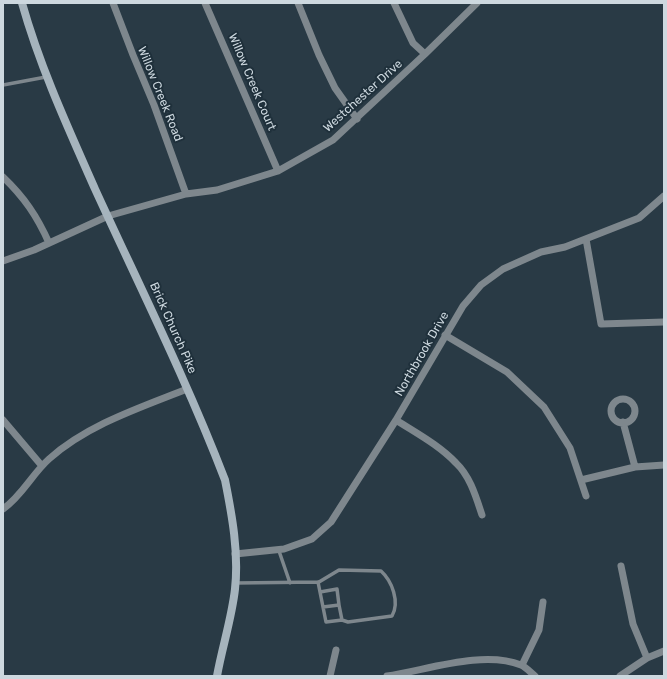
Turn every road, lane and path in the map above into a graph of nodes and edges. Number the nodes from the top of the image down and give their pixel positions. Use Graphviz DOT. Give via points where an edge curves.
graph roads {
  1 [pos="22,3"];
  2 [pos="113,3"];
  3 [pos="205,3"];
  4 [pos="298,3"];
  5 [pos="394,3"];
  6 [pos="477,3"];
  7 [pos="426,54"];
  8 [pos="46,77"];
  9 [pos="3,85"];
  10 [pos="358,119"];
  11 [pos="278,170"];
  12 [pos="3,176"];
  13 [pos="186,194"];
  14 [pos="664,196"];
  15 [pos="108,216"];
  16 [pos="586,239"];
  17 [pos="49,243"];
  18 [pos="3,261"];
  19 [pos="664,322"];
  20 [pos="446,334"];
  21 [pos="187,389"];
  22 [pos="3,420"];
  23 [pos="396,420"];
  24 [pos="623,422"];
  25 [pos="664,465"];
  26 [pos="42,466"];
  27 [pos="634,467"];
  28 [pos="581,480"];
  29 [pos="586,496"];
  30 [pos="3,509"];
  31 [pos="482,515"];
  32 [pos="279,551"];
  33 [pos="235,554"];
  34 [pos="621,566"];
  35 [pos="318,582"];
  36 [pos="235,583"];
  37 [pos="290,583"];
  38 [pos="320,592"];
  39 [pos="543,602"];
  40 [pos="339,604"];
  41 [pos="323,607"];
  42 [pos="342,620"];
  43 [pos="336,650"];
  44 [pos="664,651"];
  45 [pos="647,658"];
  46 [pos="522,665"];
  47 [pos="404,675"];
  48 [pos="216,676"];
  49 [pos="333,676"];
  50 [pos="387,676"];
  51 [pos="535,676"];
  52 [pos="620,676"];
  1 -- 8 [label="main road, Brick Church Pike"];
  2 -- 13 [label="street, Willow Creek Road"];
  3 -- 11 [label="street, Willow Creek Court"];
  4 -- 10 [label="street" via="335,88"];
  5 -- 7 [label="street" via="413,42"];
  6 -- 7 [label="street, Westchester Drive"];
  7 -- 10 [label="street, Westchester Drive"];
  8 -- 9 [label="lane"];
  8 -- 15 [label="main road, Brick Church Pike"];
  10 -- 11 [label="street, Westchester Drive" via="334,140"];
  11 -- 13 [label="street, Westchester Drive" via="217,190"];
  12 -- 17 [label="street" via="20,193"];
  13 -- 15 [label="street, Westchester Drive"];
  14 -- 16 [label="street, Northbrook Drive" via="639,218"];
  15 -- 17 [label="street, Westchester Drive"];
  15 -- 21 [label="main road, Brick Church Pike"];
  16 -- 19 [label="street" via="601,324"];
  16 -- 20 [label="street, Northbrook Drive" via="566,247 541,252 504,269 482,285 463,306"];
  17 -- 18 [label="street, Westchester Drive"];
  20 -- 23 [label="street, Northbrook Drive"];
  20 -- 28 [label="street" via="507,372 544,407 570,448"];
  21 -- 26 [label="street" via="74,439"];
  21 -- 33 [label="main road, Brick Church Pike" via="226,480"];
  22 -- 26 [label="street"];
  23 -- 31 [label="street" via="457,463 473,489"];
  23 -- 32 [label="street, Northbrook Drive" via="331,522 312,540"];
  24 -- 27 [label="street"];
  25 -- 27 [label="street"];
  26 -- 30 [label="street"];
  27 -- 28 [label="street"];
  28 -- 29 [label="street"];
  32 -- 33 [label="street, Northbrook Drive"];
  32 -- 37 [label="lane"];
  33 -- 36 [label="main road, Brick Church Pike"];
  34 -- 45 [label="street" via="633,624"];
  35 -- 37 [label="lane"];
  35 -- 38 [label="lane"];
  35 -- 42 [label="lane" via="328,575 345,570 381,571 388,578 396,609 392,616 348,622"];
  36 -- 37 [label="lane"];
  36 -- 48 [label="main road, Brick Church Pike"];
  38 -- 40 [label="lane" via="337,589"];
  38 -- 41 [label="lane"];
  39 -- 46 [label="street" via="539,630"];
  40 -- 41 [label="lane"];
  40 -- 42 [label="lane"];
  41 -- 42 [label="lane" via="326,622"];
  43 -- 49 [label="street"];
  44 -- 45 [label="street"];
  45 -- 52 [label="street"];
  46 -- 47 [label="street" via="476,660"];
  46 -- 51 [label="street"];
  47 -- 50 [label="street"];
}
